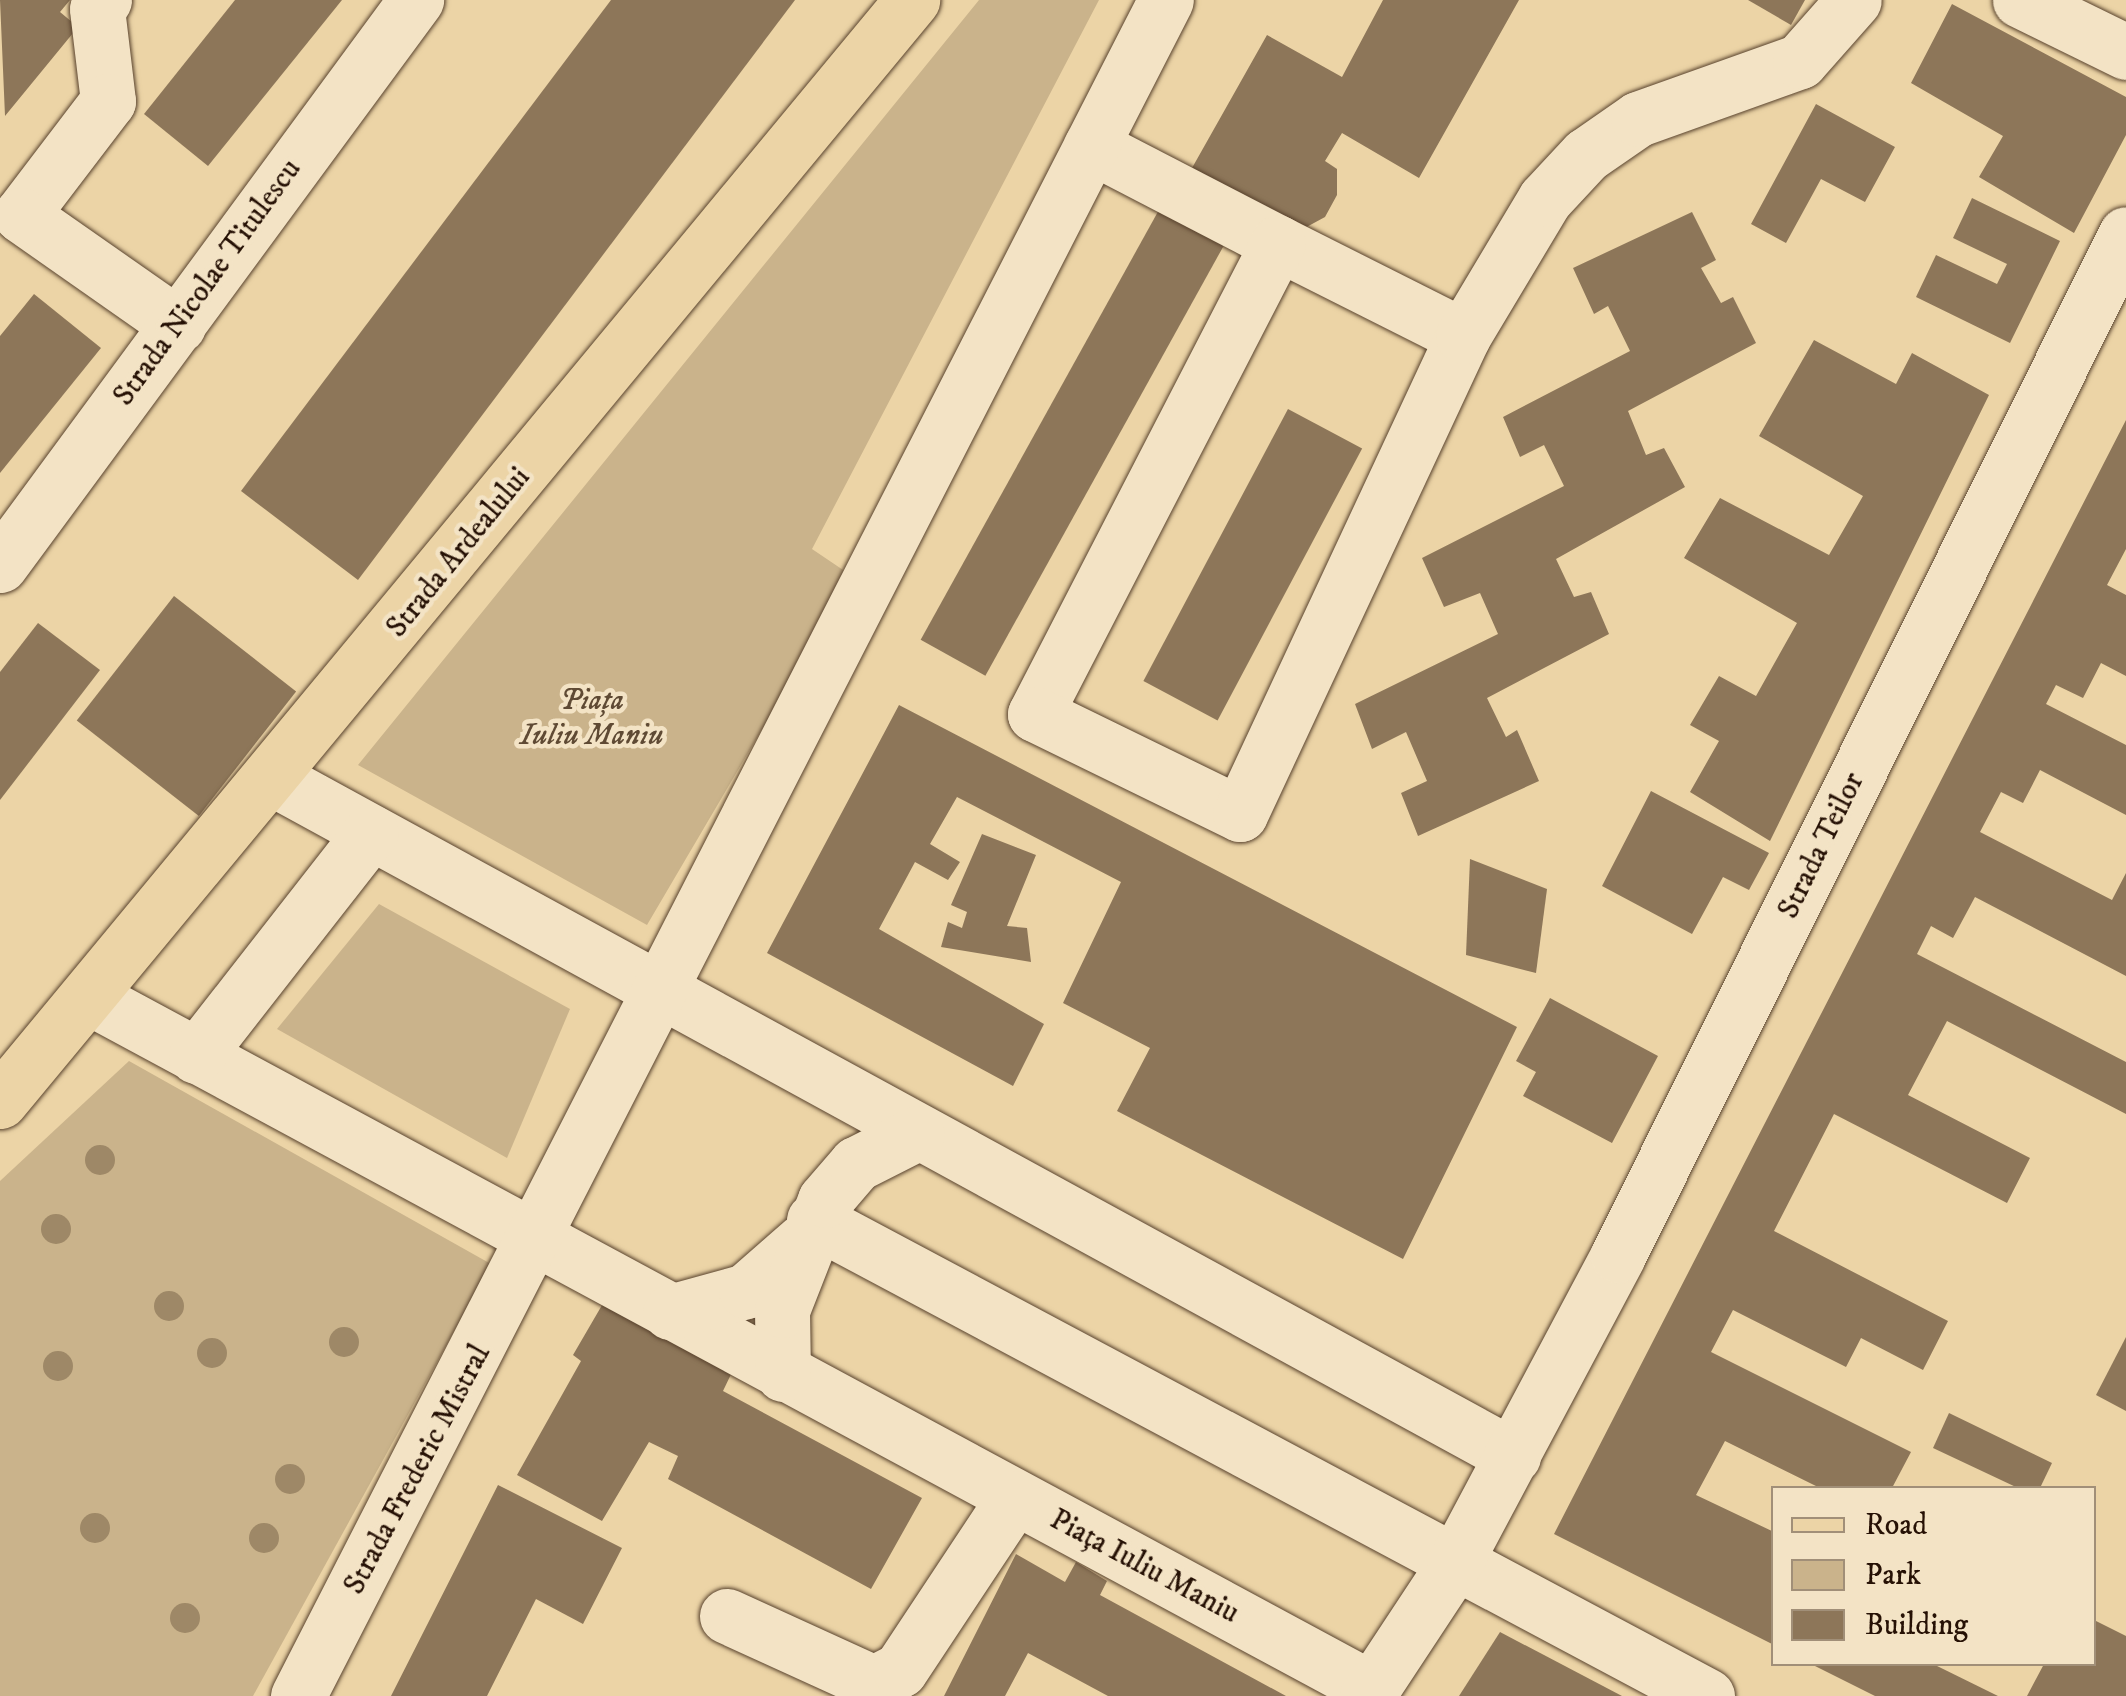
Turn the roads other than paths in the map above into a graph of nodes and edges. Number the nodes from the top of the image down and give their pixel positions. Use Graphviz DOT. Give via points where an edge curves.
graph roads {
  1 [pos="104,0"];
  2 [pos="416,0"];
  3 [pos="912,0"];
  4 [pos="1166,0"];
  5 [pos="1854,0"];
  6 [pos="2020,0"];
  7 [pos="2126,52"];
  8 [pos="1091,146"];
  9 [pos="2126,234"];
  10 [pos="1278,243"];
  11 [pos="178,325"];
  12 [pos="1463,336"];
  13 [pos="0,565"];
  14 [pos="274,779"];
  15 [pos="370,832"];
  16 [pos="657,991"];
  17 [pos="89,997"];
  18 [pos="196,1056"];
  19 [pos="809,1074"];
  20 [pos="0,1101"];
  21 [pos="917,1133"];
  22 [pos="814,1220"];
  23 [pos="537,1243"];
  24 [pos="670,1312"];
  25 [pos="783,1374"];
  26 [pos="1514,1456"];
  27 [pos="1014,1498"];
  28 [pos="1454,1564"];
  29 [pos="728,1616"];
  30 [pos="1369,1693"];
  31 [pos="298,1696"];
  32 [pos="1706,1696"];
  1 -- 11 [label="street" via="98,10 108,101 21,216"];
  2 -- 11 [label="street, Strada Nicolae Titulescu"];
  3 -- 14 [label="main road, Strada Ardealului"];
  4 -- 8 [label="street"];
  5 -- 12 [label="street" via="1800,61 1638,119 1586,155 1523,230"];
  6 -- 7 [label="street"];
  8 -- 10 [label="street"];
  8 -- 16 [label="street"];
  9 -- 26 [label="street, Strada Teilor"];
  10 -- 12 [label="street"];
  10 -- 12 [label="street" via="1035,714 1240,814"];
  11 -- 13 [label="street, Strada Nicolae Titulescu"];
  14 -- 15 [label="street"];
  14 -- 17 [label="main road, Strada Ardealului"];
  15 -- 16 [label="street"];
  15 -- 18 [label="street"];
  16 -- 19 [label="street"];
  16 -- 23 [label="street"];
  17 -- 18 [label="street, Piața Iuliu Maniu"];
  17 -- 20 [label="main road, Strada Ardealului"];
  18 -- 23 [label="street, Piața Iuliu Maniu"];
  19 -- 21 [label="street"];
  19 -- 22 [label="street" via="828,1142"];
  21 -- 22 [label="street" via="868,1155"];
  21 -- 26 [label="street"];
  22 -- 24 [label="street" via="746,1291"];
  22 -- 25 [label="street" via="782,1310"];
  22 -- 28 [label="street"];
  23 -- 24 [label="street, Piața Iuliu Maniu"];
  23 -- 31 [label="street, Strada Frederic Mistral"];
  24 -- 25 [label="street, Piața Iuliu Maniu"];
  25 -- 27 [label="street, Piața Iuliu Maniu"];
  26 -- 28 [label="street, Piața Iuliu Maniu"];
  27 -- 29 [label="street" via="900,1670 874,1683"];
  27 -- 30 [label="street, Piața Iuliu Maniu"];
  28 -- 30 [label="street, Piața Iuliu Maniu"];
  28 -- 32 [label="street"];
}
